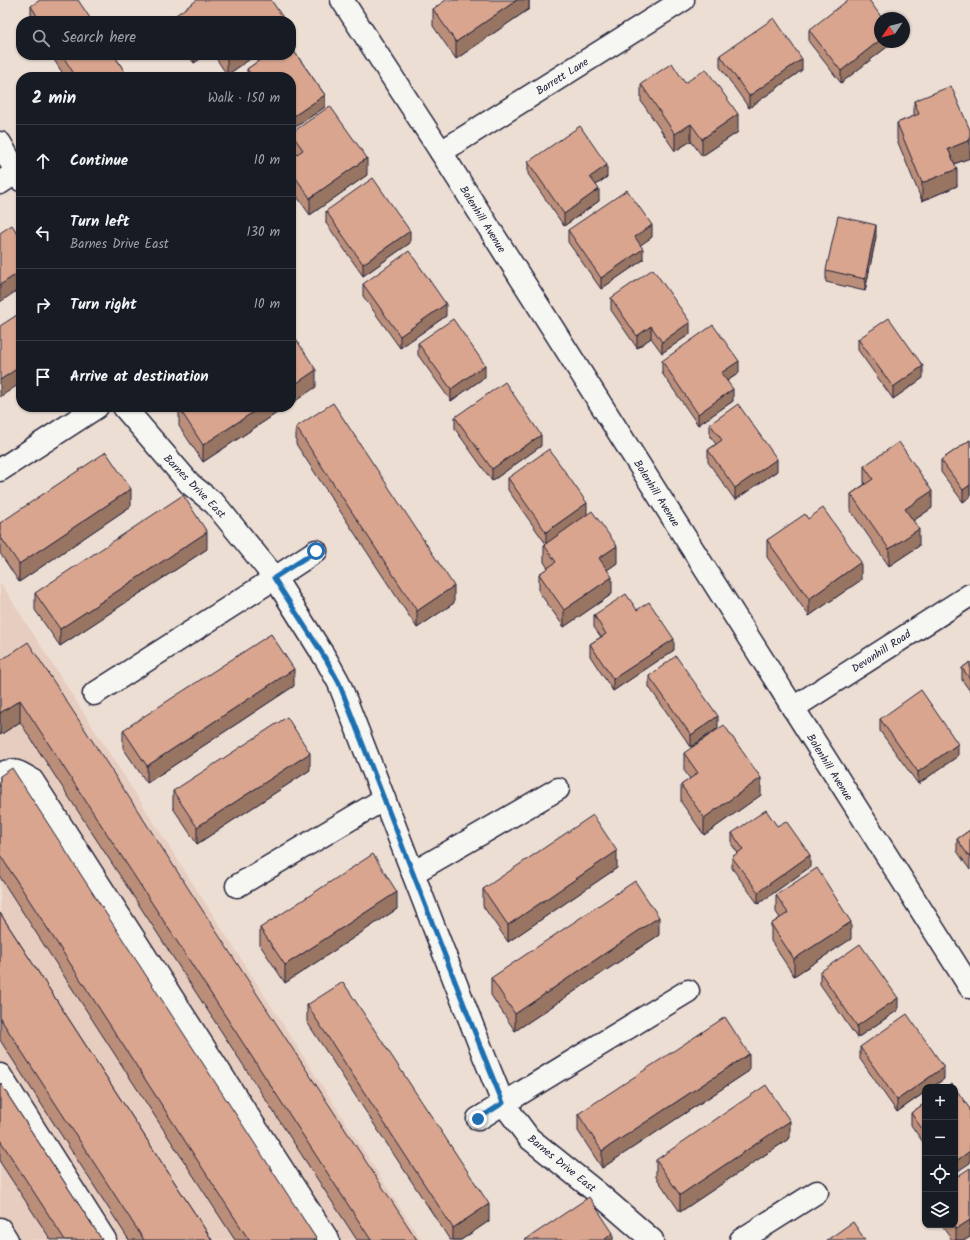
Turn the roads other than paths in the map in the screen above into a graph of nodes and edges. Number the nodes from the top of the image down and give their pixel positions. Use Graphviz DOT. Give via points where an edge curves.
graph roads {
  1 [pos="342,0"];
  2 [pos="683,0"];
  3 [pos="0,143"];
  4 [pos="441,152"];
  5 [pos="15,176"];
  6 [pos="88,412"];
  7 [pos="128,412"];
  8 [pos="0,470"];
  9 [pos="316,551"];
  10 [pos="274,578"];
  11 [pos="970,595"];
  12 [pos="94,694"];
  13 [pos="793,708"];
  14 [pos="0,774"];
  15 [pos="558,788"];
  16 [pos="384,798"];
  17 [pos="412,873"];
  18 [pos="237,886"];
  19 [pos="970,987"];
  20 [pos="688,991"];
  21 [pos="0,1075"];
  22 [pos="503,1103"];
  23 [pos="478,1119"];
  24 [pos="818,1192"];
  25 [pos="0,1229"];
  26 [pos="7,1240"];
  27 [pos="105,1240"];
  28 [pos="328,1240"];
  29 [pos="652,1240"];
  30 [pos="741,1240"];
  1 -- 4 [label="street, Bolenhill Avenue"];
  2 -- 4 [label="street, Barrett Lane"];
  3 -- 5 [label="street"];
  4 -- 13 [label="street, Bolenhill Avenue"];
  6 -- 8 [label="street"];
  7 -- 10 [label="street, Barnes Drive East" via="190,484 215,504"];
  9 -- 10 [label="street"];
  10 -- 12 [label="street"];
  10 -- 16 [label="street, Barnes Drive East" via="339,683"];
  11 -- 13 [label="street, Devonhill Road"];
  13 -- 19 [label="street, Bolenhill Avenue"];
  14 -- 28 [label="street" via="18,771 32,780"];
  15 -- 17 [label="street"];
  16 -- 17 [label="street, Barnes Drive East"];
  16 -- 18 [label="street"];
  17 -- 22 [label="street, Barnes Drive East"];
  20 -- 22 [label="street"];
  21 -- 27 [label="street"];
  22 -- 23 [label="street"];
  22 -- 29 [label="street, Barnes Drive East" via="529,1138"];
  24 -- 30 [label="street"];
  25 -- 26 [label="street"];
}
